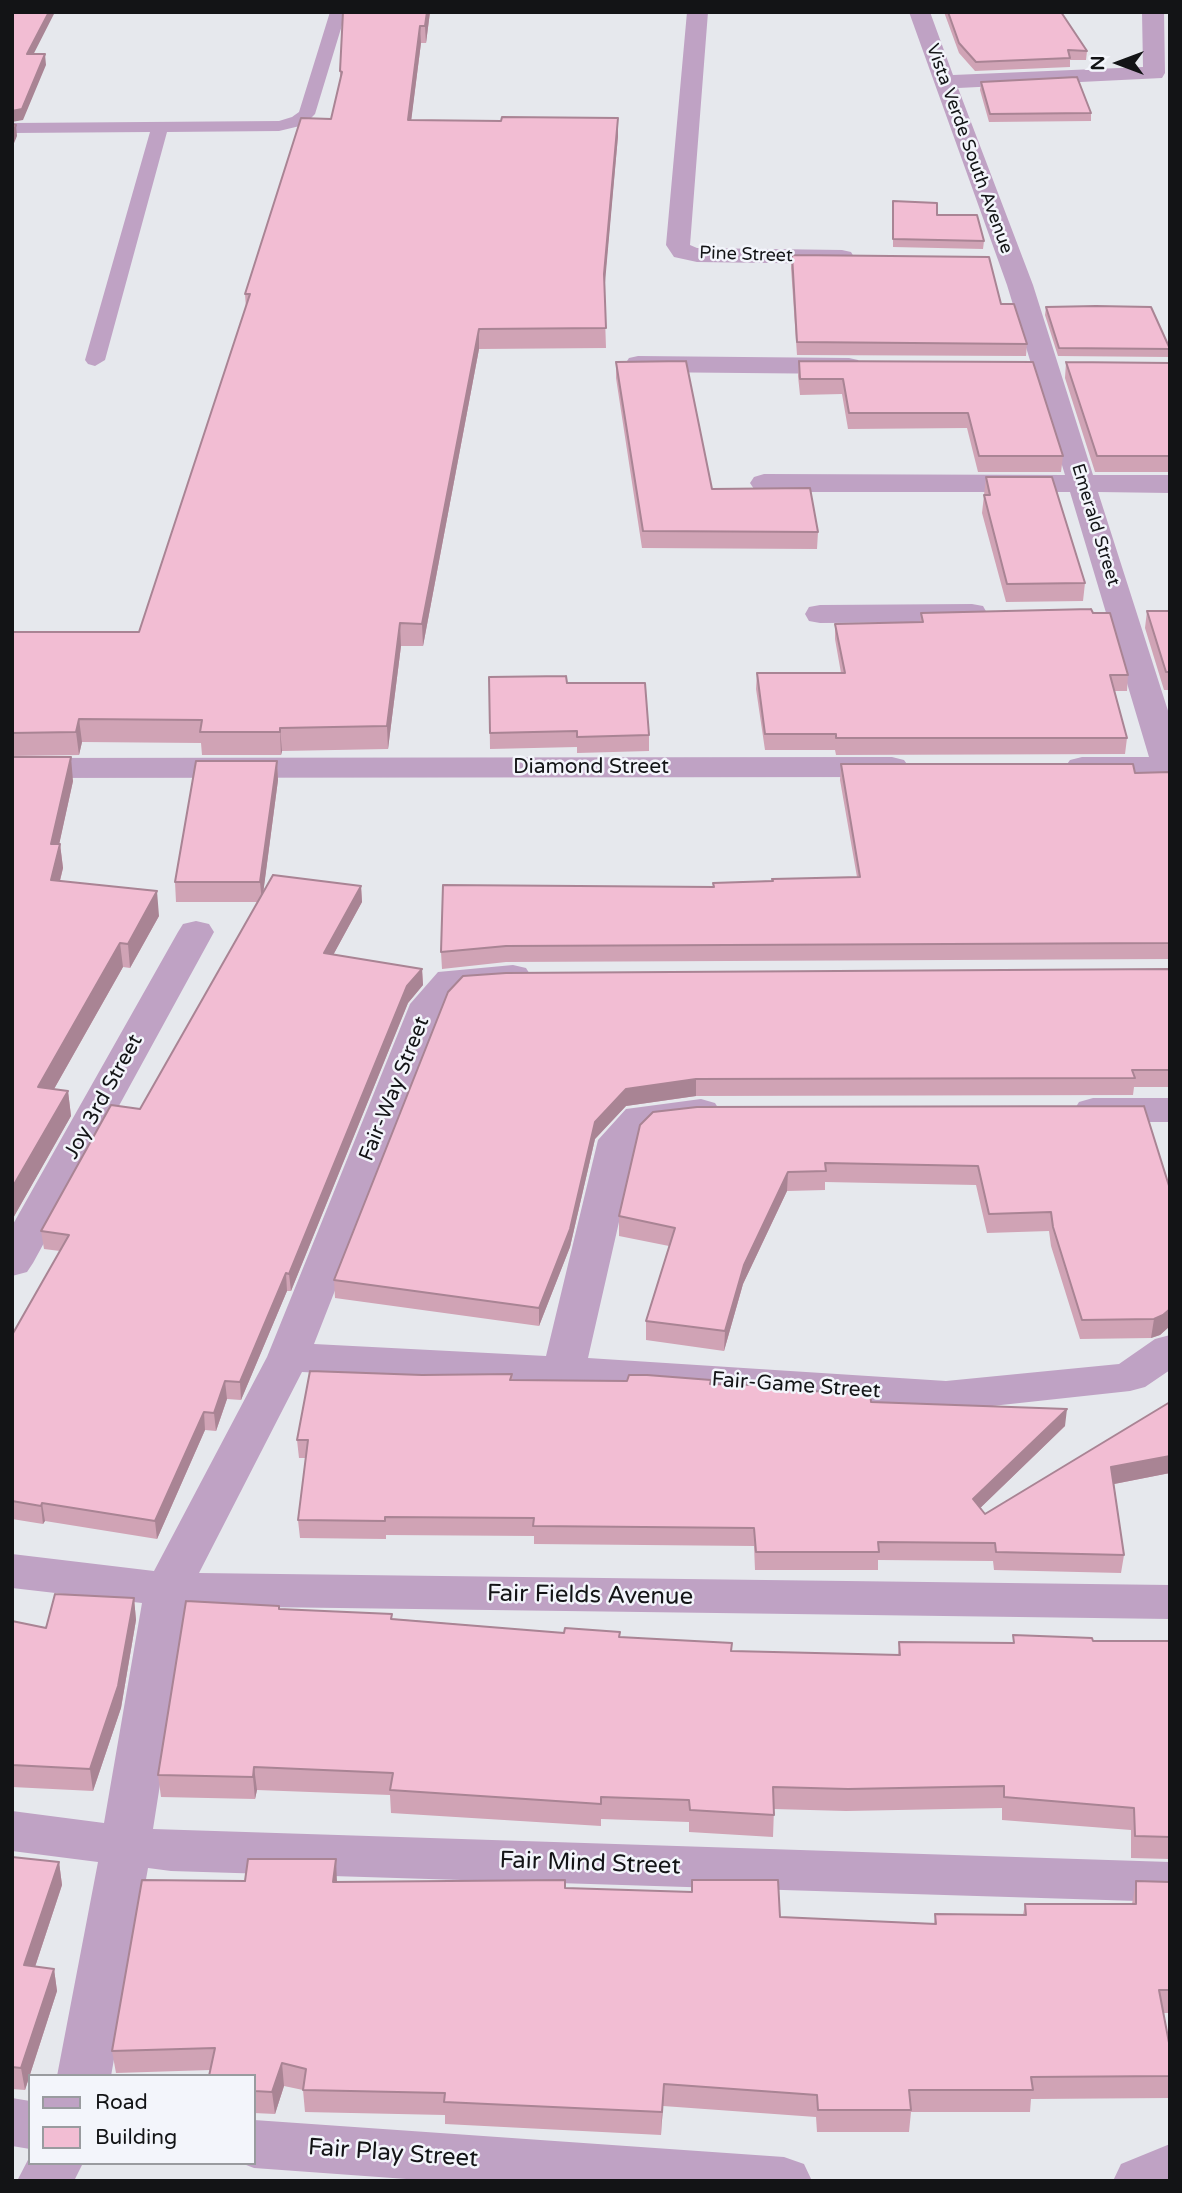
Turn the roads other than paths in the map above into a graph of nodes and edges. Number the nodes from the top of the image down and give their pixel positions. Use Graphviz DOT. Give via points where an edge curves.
graph roads {
  1 [pos="338,12"];
  2 [pos="698,12"];
  3 [pos="919,12"];
  4 [pos="1153,12"];
  5 [pos="1162,77"];
  6 [pos="945,82"];
  7 [pos="160,127"];
  8 [pos="12,128"];
  9 [pos="859,257"];
  10 [pos="982,259"];
  11 [pos="1015,272"];
  12 [pos="95,360"];
  13 [pos="638,364"];
  14 [pos="869,366"];
  15 [pos="764,484"];
  16 [pos="1170,484"];
  17 [pos="1083,485"];
  18 [pos="998,613"];
  19 [pos="820,614"];
  20 [pos="918,767"];
  21 [pos="1057,767"];
  22 [pos="1169,767"];
  23 [pos="12,768"];
  24 [pos="197,932"];
  25 [pos="548,976"];
  26 [pos="1058,1110"];
  27 [pos="1170,1110"];
  28 [pos="738,1111"];
  29 [pos="12,1262"];
  30 [pos="1170,1349"];
  31 [pos="288,1357"];
  32 [pos="564,1371"];
  33 [pos="12,1571"];
  34 [pos="168,1589"];
  35 [pos="1170,1602"];
  36 [pos="12,1831"];
  37 [pos="127,1848"];
  38 [pos="1170,1882"];
  39 [pos="84,2074"];
  40 [pos="256,2144"];
  41 [pos="54,2165"];
  42 [pos="1170,2168"];
  43 [pos="45,2181"];
  44 [pos="784,2181"];
  45 [pos="1141,2181"];
  1 -- 7 [label="lane" via="307,114 298,121 279,126"];
  2 -- 9 [label="street, Pine Street" via="678,246 697,255"];
  3 -- 6 [label="street, Vista Verde South Avenue"];
  4 -- 5 [label="street"];
  5 -- 6 [label="street"];
  6 -- 11 [label="street, Vista Verde South Avenue"];
  7 -- 8 [label="lane"];
  7 -- 12 [label="lane"];
  10 -- 11 [label="street"];
  11 -- 17 [label="street, Emerald Street"];
  13 -- 14 [label="street"];
  15 -- 17 [label="street"];
  16 -- 17 [label="street"];
  17 -- 22 [label="street, Emerald Street"];
  18 -- 19 [label="street"];
  20 -- 23 [label="street, Diamond Street"];
  21 -- 22 [label="street"];
  24 -- 29 [label="street, Joy 3rd Street"];
  25 -- 31 [label="street, Fair-Way Street" via="451,980 429,1003"];
  26 -- 27 [label="street"];
  28 -- 32 [label="street" via="640,1117 618,1140"];
  30 -- 32 [label="street, Fair-Game Street" via="1130,1377 946,1396"];
  31 -- 32 [label="street, Fair-Game Street"];
  31 -- 34 [label="street, Fair-Way Street"];
  33 -- 34 [label="street, Fair Fields Avenue"];
  34 -- 35 [label="street, Fair Fields Avenue"];
  34 -- 37 [label="street, Fair-Way Street"];
  36 -- 37 [label="street, Fair Mind Street"];
  37 -- 38 [label="street, Fair Mind Street"];
  37 -- 39 [label="street, Fair-Way Street"];
  40 -- 44 [label="street, Fair Play Street"];
  41 -- 43 [label="street"];
  42 -- 45 [label="street"];
}
